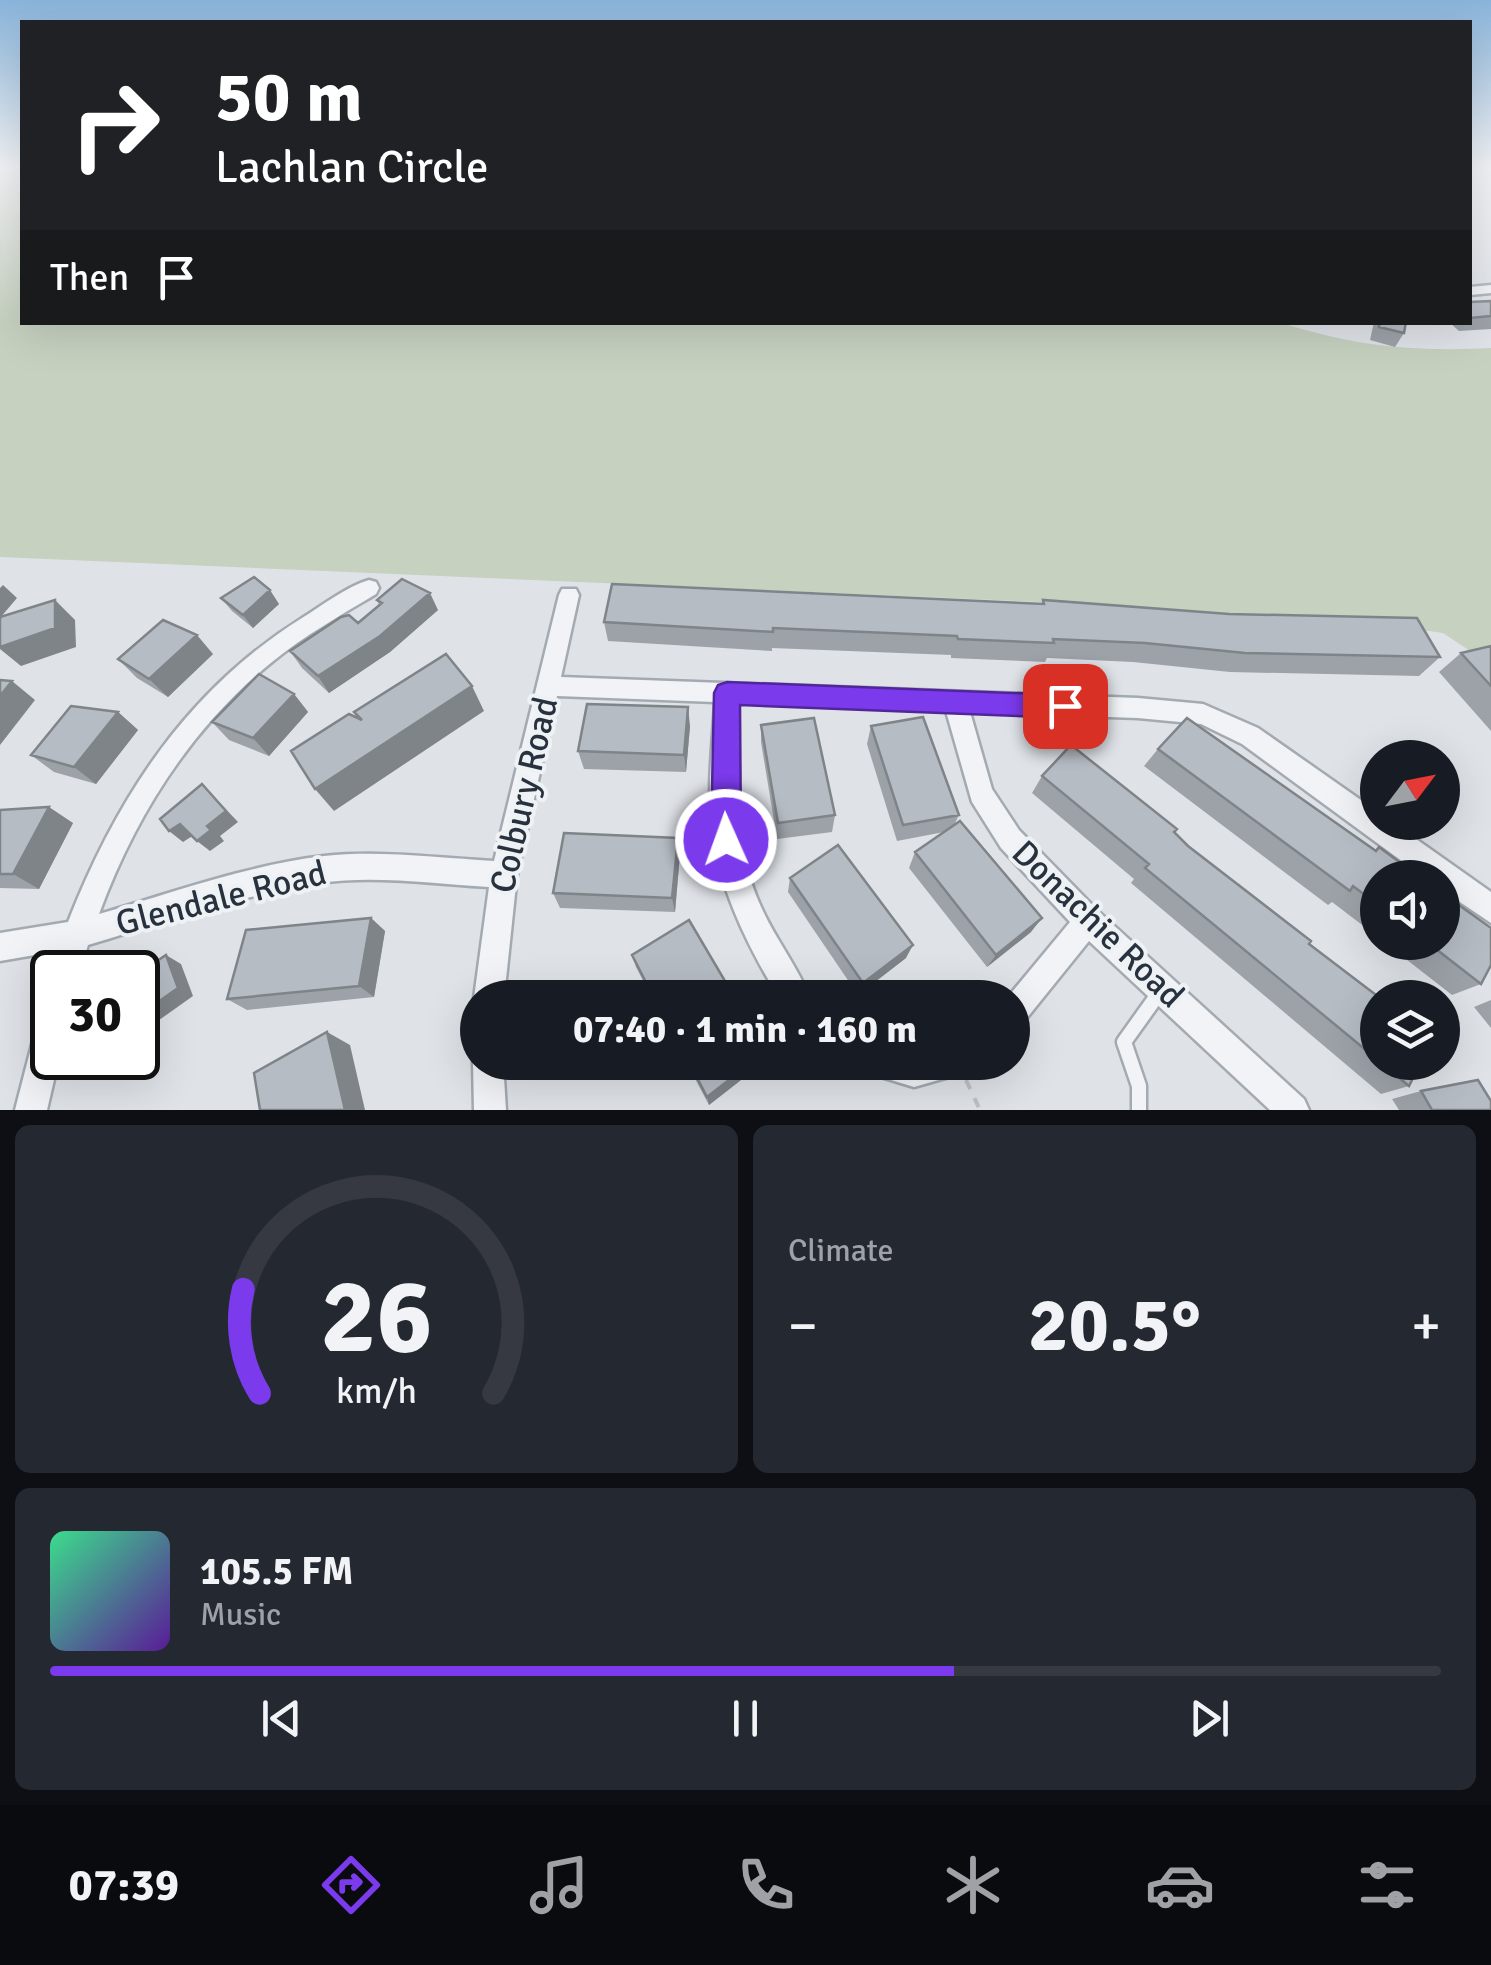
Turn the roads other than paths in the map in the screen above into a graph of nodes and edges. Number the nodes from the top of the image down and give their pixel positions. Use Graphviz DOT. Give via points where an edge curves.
graph roads {
  1 [pos="369,588"];
  2 [pos="570,595"];
  3 [pos="549,686"];
  4 [pos="727,693"];
  5 [pos="956,704"];
  6 [pos="504,874"];
  7 [pos="1491,908"];
  8 [pos="1088,921"];
  9 [pos="76,934"];
  10 [pos="0,947"];
  11 [pos="72,950"];
  12 [pos="491,980"];
  13 [pos="785,980"];
  14 [pos="1162,988"];
  15 [pos="1030,992"];
  16 [pos="38,1080"];
  17 [pos="489,1080"];
  18 [pos="30,1110"];
  19 [pos="490,1110"];
  20 [pos="1139,1110"];
  21 [pos="1293,1110"];
  1 -- 9 [label="street" via="262,657 181,736 124,826"];
  2 -- 3 [label="street, Colbury Road"];
  3 -- 4 [label="street"];
  3 -- 6 [label="street, Colbury Road"];
  4 -- 5 [label="street"];
  4 -- 13 [label="street" via="726,840 743,901"];
  5 -- 7 [label="street" via="1202,714 1278,754"];
  5 -- 8 [label="street, Donachie Road" via="972,770 996,819"];
  6 -- 9 [label="street, Glendale Road" via="320,870"];
  6 -- 12 [label="street, Colbury Road"];
  8 -- 14 [label="street, Donachie Road"];
  8 -- 15 [label="street"];
  9 -- 10 [label="street, Glendale Road"];
  9 -- 11 [label="street"];
  14 -- 20 [label="lane" via="1124,1042 1139,1086"];
  14 -- 21 [label="street, Donachie Road"];
  16 -- 18 [label="street"];
  17 -- 19 [label="street"];
}
